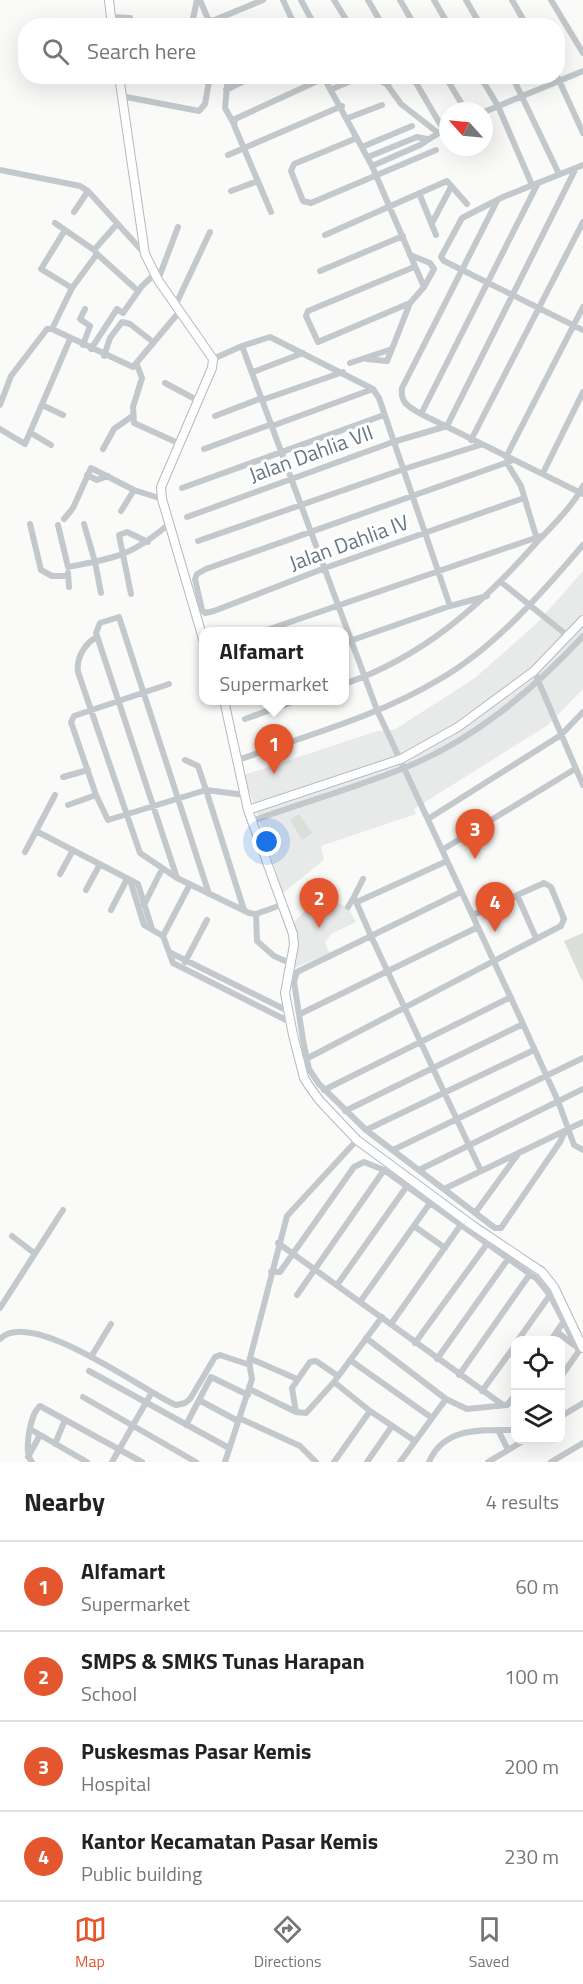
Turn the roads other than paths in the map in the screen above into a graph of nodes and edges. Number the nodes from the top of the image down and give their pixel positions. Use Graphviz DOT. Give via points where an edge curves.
graph roads {
  1 [pos="109,0"];
  2 [pos="198,0"];
  3 [pos="263,0"];
  4 [pos="283,0"];
  5 [pos="301,0"];
  6 [pos="334,0"];
  7 [pos="368,0"];
  8 [pos="400,0"];
  9 [pos="434,0"];
  10 [pos="466,0"];
  11 [pos="512,0"];
  12 [pos="551,0"];
  13 [pos="111,18"];
  14 [pos="193,18"];
  15 [pos="207,18"];
  16 [pos="219,18"];
  17 [pos="291,18"];
  18 [pos="311,18"];
  19 [pos="345,18"];
  20 [pos="378,18"];
  21 [pos="410,18"];
  22 [pos="444,18"];
  23 [pos="476,18"];
  24 [pos="522,18"];
  25 [pos="562,18"];
  26 [pos="565,23"];
  27 [pos="583,53"];
  28 [pos="583,71"];
  29 [pos="565,77"];
  30 [pos="120,84"];
  31 [pos="209,84"];
  32 [pos="227,84"];
  33 [pos="238,84"];
  34 [pos="309,84"];
  35 [pos="329,84"];
  36 [pos="344,84"];
  37 [pos="417,84"];
  38 [pos="450,84"];
  39 [pos="485,84"];
  40 [pos="516,84"];
  41 [pos="547,84"];
  42 [pos="560,84"];
  43 [pos="386,86"];
  44 [pos="332,89"];
  45 [pos="226,90"];
  46 [pos="522,95"];
  47 [pos="121,96"];
  48 [pos="461,102"];
  49 [pos="382,105"];
  50 [pos="342,106"];
  51 [pos="498,106"];
  52 [pos="493,108"];
  53 [pos="348,118"];
  54 [pos="439,123"];
  55 [pos="234,125"];
  56 [pos="412,126"];
  57 [pos="439,128"];
  58 [pos="439,132"];
  59 [pos="583,134"];
  60 [pos="357,138"];
  61 [pos="427,139"];
  62 [pos="398,145"];
  63 [pos="362,147"];
  64 [pos="245,149"];
  65 [pos="436,150"];
  66 [pos="401,153"];
  67 [pos="228,155"];
  68 [pos="368,158"];
  69 [pos="372,166"];
  70 [pos="580,166"];
  71 [pos="0,170"];
  72 [pos="559,174"];
  73 [pos="376,176"];
  74 [pos="258,181"];
  75 [pos="535,184"];
  76 [pos="451,187"];
  77 [pos="88,191"];
  78 [pos="231,191"];
  79 [pos="419,193"];
  80 [pos="497,201"];
  81 [pos="467,204"];
  82 [pos="390,205"];
  83 [pos="74,212"];
  84 [pos="271,212"];
  85 [pos="583,222"];
  86 [pos="55,223"];
  87 [pos="432,223"];
  88 [pos="117,224"];
  89 [pos="178,227"];
  90 [pos="65,230"];
  91 [pos="210,232"];
  92 [pos="325,235"];
  93 [pos="436,235"];
  94 [pos="403,236"];
  95 [pos="96,252"];
  96 [pos="145,254"];
  97 [pos="410,255"];
  98 [pos="414,267"];
  99 [pos="464,270"];
  100 [pos="320,271"];
  101 [pos="156,277"];
  102 [pos="489,282"];
  103 [pos="424,287"];
  104 [pos="72,288"];
  105 [pos="138,291"];
  106 [pos="513,294"];
  107 [pos="410,303"];
  108 [pos="583,307"];
  109 [pos="178,308"];
  110 [pos="538,308"];
  111 [pos="85,309"];
  112 [pos="573,325"];
  113 [pos="90,326"];
  114 [pos="52,329"];
  115 [pos="583,330"];
  116 [pos="100,331"];
  117 [pos="70,339"];
  118 [pos="153,342"];
  119 [pos="83,345"];
  120 [pos="242,346"];
  121 [pos="91,349"];
  122 [pos="303,353"];
  123 [pos="104,356"];
  124 [pos="217,357"];
  125 [pos="350,363"];
  126 [pos="137,366"];
  127 [pos="253,372"];
  128 [pos="343,372"];
  129 [pos="165,383"];
  130 [pos="373,389"];
  131 [pos="583,392"];
  132 [pos="262,399"];
  133 [pos="197,400"];
  134 [pos="0,405"];
  135 [pos="42,405"];
  136 [pos="420,414"];
  137 [pos="63,415"];
  138 [pos="384,415"];
  139 [pos="215,416"];
  140 [pos="131,417"];
  141 [pos="272,425"];
  142 [pos="447,426"];
  143 [pos="0,429"];
  144 [pos="31,433"];
  145 [pos="471,440"];
  146 [pos="393,442"];
  147 [pos="178,443"];
  148 [pos="51,445"];
  149 [pos="480,445"];
  150 [pos="104,449"];
  151 [pos="204,450"];
  152 [pos="282,453"];
  153 [pos="508,460"];
  154 [pos="404,469"];
  155 [pos="543,473"];
  156 [pos="292,478"];
  157 [pos="182,488"];
  158 [pos="134,490"];
  159 [pos="582,490"];
  160 [pos="412,496"];
  161 [pos="524,498"];
  162 [pos="162,499"];
  163 [pos="302,505"];
  164 [pos="121,510"];
  165 [pos="187,517"];
  166 [pos="64,519"];
  167 [pos="30,524"];
  168 [pos="84,524"];
  169 [pos="169,524"];
  170 [pos="58,525"];
  171 [pos="311,532"];
  172 [pos="425,532"];
  173 [pos="544,535"];
  174 [pos="536,536"];
  175 [pos="148,542"];
  176 [pos="198,542"];
  177 [pos="583,545"];
  178 [pos="124,555"];
  179 [pos="95,562"];
  180 [pos="68,567"];
  181 [pos="326,568"];
  182 [pos="438,569"];
  183 [pos="68,576"];
  184 [pos="501,582"];
  185 [pos="69,587"];
  186 [pos="100,593"];
  187 [pos="132,594"];
  188 [pos="488,595"];
  189 [pos="339,604"];
  190 [pos="529,605"];
  191 [pos="450,606"];
  192 [pos="583,620"];
  193 [pos="200,627"];
  194 [pos="275,627"];
  195 [pos="344,627"];
  196 [pos="568,636"];
  197 [pos="583,636"];
  198 [pos="97,637"];
  199 [pos="349,642"];
  200 [pos="349,644"];
  201 [pos="534,671"];
  202 [pos="366,677"];
  203 [pos="539,682"];
  204 [pos="349,683"];
  205 [pos="169,684"];
  206 [pos="144,690"];
  207 [pos="118,700"];
  208 [pos="225,705"];
  209 [pos="284,705"];
  210 [pos="92,708"];
  211 [pos="376,711"];
  212 [pos="583,712"];
  213 [pos="245,719"];
  214 [pos="561,735"];
  215 [pos="242,759"];
  216 [pos="400,759"];
  217 [pos="185,760"];
  218 [pos="405,768"];
  219 [pos="575,769"];
  220 [pos="88,770"];
  221 [pos="63,777"];
  222 [pos="582,780"];
  223 [pos="206,790"];
  224 [pos="55,795"];
  225 [pos="96,795"];
  226 [pos="245,795"];
  227 [pos="180,797"];
  228 [pos="68,805"];
  229 [pos="154,806"];
  230 [pos="248,810"];
  231 [pos="127,814"];
  232 [pos="428,819"];
  233 [pos="252,821"];
  234 [pos="36,831"];
  235 [pos="73,850"];
  236 [pos="442,850"];
  237 [pos="25,852"];
  238 [pos="447,861"];
  239 [pos="100,864"];
  240 [pos="160,873"];
  241 [pos="60,874"];
  242 [pos="177,878"];
  243 [pos="363,879"];
  244 [pos="129,880"];
  245 [pos="188,888"];
  246 [pos="86,890"];
  247 [pos="461,892"];
  248 [pos="209,894"];
  249 [pos="517,894"];
  250 [pos="355,899"];
  251 [pos="284,904"];
  252 [pos="144,905"];
  253 [pos="348,907"];
  254 [pos="111,910"];
  255 [pos="244,910"];
  256 [pos="256,914"];
  257 [pos="473,915"];
  258 [pos="207,920"];
  259 [pos="478,927"];
  260 [pos="152,929"];
  261 [pos="164,936"];
  262 [pos="372,936"];
  263 [pos="536,938"];
  264 [pos="169,951"];
  265 [pos="186,960"];
  266 [pos="495,961"];
  267 [pos="290,963"];
  268 [pos="183,967"];
  269 [pos="387,970"];
  270 [pos="511,997"];
  271 [pos="404,1006"];
  272 [pos="288,1011"];
  273 [pos="300,1014"];
  274 [pos="290,1022"];
  275 [pos="523,1024"];
  276 [pos="420,1042"];
  277 [pos="534,1050"];
  278 [pos="583,1058"];
  279 [pos="306,1059"];
  280 [pos="432,1068"];
  281 [pos="546,1076"];
  282 [pos="583,1089"];
  283 [pos="324,1090"];
  284 [pos="443,1092"];
  285 [pos="558,1101"];
  286 [pos="345,1111"];
  287 [pos="456,1119"];
  288 [pos="583,1122"];
  289 [pos="366,1130"];
  290 [pos="566,1130"];
  291 [pos="357,1140"];
  292 [pos="469,1145"];
  293 [pos="393,1150"];
  294 [pos="583,1150"];
  295 [pos="518,1154"];
  296 [pos="384,1170"];
  297 [pos="419,1170"];
  298 [pos="481,1171"];
  299 [pos="407,1186"];
  300 [pos="444,1189"];
  301 [pos="430,1203"];
  302 [pos="63,1210"];
  303 [pos="448,1212"];
  304 [pos="475,1213"];
  305 [pos="414,1226"];
  306 [pos="460,1226"];
  307 [pos="12,1236"];
  308 [pos="278,1243"];
  309 [pos="487,1244"];
  310 [pos="445,1248"];
  311 [pos="34,1253"];
  312 [pos="293,1253"];
  313 [pos="508,1259"];
  314 [pos="315,1269"];
  315 [pos="271,1272"];
  316 [pos="530,1274"];
  317 [pos="543,1278"];
  318 [pos="337,1286"];
  319 [pos="297,1295"];
  320 [pos="550,1295"];
  321 [pos="360,1302"];
  322 [pos="0,1308"];
  323 [pos="382,1317"];
  324 [pos="564,1321"];
  325 [pos="111,1324"];
  326 [pos="391,1324"];
  327 [pos="572,1331"];
  328 [pos="556,1332"];
  329 [pos="521,1336"];
  330 [pos="554,1336"];
  331 [pos="0,1337"];
  332 [pos="366,1338"];
  333 [pos="415,1343"];
  334 [pos="580,1347"];
  335 [pos="511,1350"];
  336 [pos="91,1357"];
  337 [pos="438,1359"];
  338 [pos="350,1360"];
  339 [pos="251,1362"];
  340 [pos="89,1371"];
  341 [pos="565,1372"];
  342 [pos="459,1374"];
  343 [pos="338,1376"];
  344 [pos="211,1377"];
  345 [pos="202,1379"];
  346 [pos="297,1379"];
  347 [pos="334,1382"];
  348 [pos="482,1391"];
  349 [pos="152,1392"];
  350 [pos="249,1392"];
  351 [pos="83,1398"];
  352 [pos="446,1399"];
  353 [pos="199,1400"];
  354 [pos="145,1402"];
  355 [pos="511,1402"];
  356 [pos="583,1403"];
  357 [pos="503,1405"];
  358 [pos="370,1411"];
  359 [pos="296,1412"];
  360 [pos="565,1414"];
  361 [pos="432,1418"];
  362 [pos="239,1419"];
  363 [pos="65,1420"];
  364 [pos="133,1424"];
  365 [pos="186,1425"];
  366 [pos="392,1426"];
  367 [pos="30,1430"];
  368 [pos="498,1430"];
  369 [pos="511,1430"];
  370 [pos="40,1435"];
  371 [pos="415,1441"];
  372 [pos="583,1443"];
  373 [pos="56,1444"];
  374 [pos="518,1444"];
  375 [pos="229,1448"];
  376 [pos="119,1449"];
  377 [pos="508,1450"];
  378 [pos="30,1460"];
  379 [pos="87,1462"];
  380 [pos="112,1462"];
  381 [pos="142,1462"];
  382 [pos="196,1462"];
  383 [pos="225,1462"];
  384 [pos="316,1462"];
  385 [pos="334,1462"];
  386 [pos="367,1462"];
  387 [pos="400,1462"];
  388 [pos="429,1462"];
  389 [pos="488,1462"];
  390 [pos="551,1462"];
  1 -- 13 [label="street"];
  2 -- 14 [label="street"];
  2 -- 15 [label="street"];
  3 -- 16 [label="street"];
  4 -- 17 [label="street"];
  5 -- 18 [label="street"];
  6 -- 19 [label="street"];
  7 -- 20 [label="street"];
  8 -- 21 [label="street"];
  9 -- 22 [label="street"];
  10 -- 23 [label="street"];
  11 -- 24 [label="street"];
  12 -- 25 [label="street"];
  26 -- 27 [label="street"];
  28 -- 29 [label="street"];
  30 -- 47 [label="street"];
  31 -- 47 [label="street" via="205,104 198,111"];
  32 -- 45 [label="street"];
  33 -- 45 [label="street"];
  34 -- 55 [label="street" via="236,118"];
  35 -- 44 [label="street"];
  36 -- 44 [label="street"];
  37 -- 54 [label="street"];
  38 -- 48 [label="street"];
  39 -- 51 [label="street"];
  40 -- 46 [label="street"];
  41 -- 46 [label="street"];
  42 -- 59 [label="street"];
  43 -- 57 [label="street" via="401,104"];
  44 -- 50 [label="street"];
  45 -- 55 [label="street" via="225,108"];
  46 -- 51 [label="street"];
  46 -- 72 [label="street"];
  47 -- 96 [label="street"];
  49 -- 53 [label="street"];
  50 -- 53 [label="street"];
  50 -- 64 [label="street"];
  51 -- 52 [label="street"];
  51 -- 75 [label="street"];
  53 -- 60 [label="street"];
  55 -- 64 [label="street"];
  56 -- 63 [label="street"];
  58 -- 61 [label="street"];
  60 -- 63 [label="street"];
  60 -- 73 [label="street" via="294,164 291,171 301,197 311,203"];
  61 -- 62 [label="street" via="417,137"];
  61 -- 66 [label="street"];
  62 -- 66 [label="street"];
  62 -- 68 [label="street"];
  63 -- 68 [label="street"];
  64 -- 67 [label="street"];
  64 -- 74 [label="street"];
  65 -- 73 [label="street"];
  66 -- 69 [label="street"];
  68 -- 69 [label="street"];
  69 -- 73 [label="street"];
  70 -- 72 [label="street"];
  70 -- 106 [label="street"];
  71 -- 77 [label="street" via="70,183"];
  72 -- 75 [label="street"];
  73 -- 82 [label="street"];
  74 -- 78 [label="street"];
  74 -- 84 [label="street"];
  75 -- 80 [label="street"];
  75 -- 102 [label="street"];
  76 -- 79 [label="street" via="447,182"];
  76 -- 81 [label="street"];
  76 -- 87 [label="street"];
  77 -- 83 [label="street"];
  77 -- 88 [label="street"];
  79 -- 82 [label="street"];
  79 -- 87 [label="street"];
  80 -- 99 [label="street"];
  80 -- 99 [label="street" via="462,218 442,254 442,260"];
  82 -- 92 [label="street"];
  82 -- 94 [label="street"];
  85 -- 110 [label="street"];
  86 -- 90 [label="street"];
  87 -- 93 [label="street"];
  88 -- 95 [label="street"];
  88 -- 96 [label="street"];
  89 -- 101 [label="street"];
  90 -- 95 [label="street"];
  90 -- 104 [label="street" via="41,269"];
  91 -- 109 [label="street"];
  94 -- 97 [label="street"];
  94 -- 100 [label="street"];
  95 -- 104 [label="street"];
  95 -- 105 [label="street"];
  96 -- 101 [label="street"];
  97 -- 98 [label="street"];
  97 -- 103 [label="street" via="434,267"];
  98 -- 103 [label="street"];
  98 -- 107 [label="street" via="308,311 306,316 318,342"];
  99 -- 102 [label="street"];
  99 -- 136 [label="street" via="402,388 405,405"];
  101 -- 105 [label="street"];
  101 -- 109 [label="street"];
  102 -- 106 [label="street"];
  102 -- 136 [label="street"];
  103 -- 107 [label="street"];
  104 -- 114 [label="street"];
  105 -- 116 [label="street" via="123,313 117,309"];
  106 -- 110 [label="street"];
  106 -- 142 [label="street"];
  107 -- 125 [label="street" via="387,361 363,359"];
  108 -- 112 [label="street"];
  109 -- 118 [label="street"];
  109 -- 124 [label="street"];
  110 -- 112 [label="street"];
  110 -- 145 [label="street"];
  111 -- 113 [label="street" via="80,319"];
  112 -- 115 [label="street"];
  112 -- 153 [label="street"];
  113 -- 116 [label="street"];
  113 -- 119 [label="street"];
  114 -- 117 [label="street"];
  114 -- 134 [label="street" via="44,331 19,363"];
  116 -- 121 [label="street"];
  117 -- 119 [label="street"];
  117 -- 135 [label="street"];
  118 -- 123 [label="street" via="122,322 110,338"];
  118 -- 126 [label="street"];
  119 -- 121 [label="street"];
  120 -- 122 [label="street" via="270,337"];
  120 -- 124 [label="street"];
  120 -- 127 [label="street"];
  121 -- 123 [label="street"];
  122 -- 127 [label="street"];
  122 -- 128 [label="street"];
  123 -- 126 [label="street" via="129,367"];
  124 -- 133 [label="street"];
  126 -- 140 [label="street" via="142,378"];
  127 -- 132 [label="street"];
  128 -- 130 [label="street"];
  128 -- 132 [label="street"];
  129 -- 133 [label="street"];
  130 -- 138 [label="street"];
  130 -- 141 [label="street"];
  131 -- 155 [label="street"];
  132 -- 139 [label="street"];
  132 -- 141 [label="street"];
  133 -- 147 [label="street"];
  135 -- 137 [label="street"];
  135 -- 144 [label="street"];
  136 -- 142 [label="street"];
  138 -- 146 [label="street"];
  138 -- 152 [label="street"];
  140 -- 147 [label="street" via="140,427"];
  140 -- 150 [label="street" via="114,429"];
  141 -- 151 [label="street"];
  141 -- 152 [label="street"];
  142 -- 145 [label="street"];
  142 -- 146 [label="street, Jalan Dahlia VII"];
  143 -- 144 [label="street" via="25,444"];
  144 -- 148 [label="street"];
  145 -- 149 [label="street"];
  146 -- 154 [label="street"];
  146 -- 156 [label="street, Jalan Dahlia VII"];
  147 -- 162 [label="street" via="165,474"];
  149 -- 153 [label="street"];
  149 -- 154 [label="street"];
  152 -- 156 [label="street"];
  152 -- 157 [label="street"];
  153 -- 155 [label="street"];
  153 -- 160 [label="street"];
  153 -- 161 [label="street"];
  154 -- 160 [label="street"];
  154 -- 163 [label="street"];
  155 -- 159 [label="street"];
  156 -- 163 [label="street"];
  156 -- 165 [label="street, Jalan Dahlia VII"];
  158 -- 162 [label="street"];
  158 -- 164 [label="street"];
  158 -- 166 [label="street" via="93,468"];
  159 -- 173 [label="street"];
  160 -- 171 [label="street"];
  160 -- 172 [label="street"];
  161 -- 172 [label="street, Jalan Dahlia IV"];
  161 -- 174 [label="street"];
  162 -- 169 [label="street"];
  163 -- 171 [label="street"];
  163 -- 176 [label="street"];
  167 -- 183 [label="street" via="41,570 52,576"];
  168 -- 179 [label="street"];
  169 -- 175 [label="street"];
  169 -- 193 [label="street"];
  170 -- 180 [label="street"];
  171 -- 181 [label="street"];
  171 -- 181 [label="street, Jalan Dahlia IV" via="200,572 195,579 202,610 214,611"];
  172 -- 181 [label="street, Jalan Dahlia IV"];
  172 -- 182 [label="street"];
  173 -- 174 [label="street"];
  173 -- 184 [label="street"];
  174 -- 182 [label="street"];
  175 -- 178 [label="street"];
  175 -- 178 [label="street" via="121,533"];
  177 -- 190 [label="street"];
  178 -- 179 [label="street"];
  178 -- 187 [label="street"];
  179 -- 180 [label="street"];
  179 -- 186 [label="street"];
  180 -- 183 [label="street"];
  181 -- 189 [label="street"];
  182 -- 189 [label="street"];
  182 -- 191 [label="street"];
  183 -- 185 [label="street"];
  184 -- 188 [label="street"];
  184 -- 190 [label="street"];
  188 -- 191 [label="street"];
  188 -- 202 [label="street" via="441,635"];
  189 -- 194 [label="street"];
  189 -- 195 [label="street"];
  190 -- 196 [label="street"];
  190 -- 211 [label="street" via="441,679"];
  191 -- 199 [label="street"];
  192 -- 196 [label="street"];
  196 -- 201 [label="street"];
  197 -- 203 [label="street"];
  198 -- 206 [label="street" via="98,624 119,616"];
  198 -- 207 [label="street"];
  198 -- 210 [label="street" via="85,648 77,665"];
  200 -- 202 [label="street"];
  201 -- 203 [label="street"];
  201 -- 216 [label="street" via="458,727"];
  202 -- 204 [label="street"];
  202 -- 211 [label="street"];
  203 -- 214 [label="street"];
  203 -- 218 [label="street" via="468,735"];
  205 -- 206 [label="street"];
  206 -- 207 [label="street"];
  206 -- 227 [label="street"];
  207 -- 210 [label="street"];
  207 -- 229 [label="street"];
  208 -- 226 [label="street"];
  209 -- 213 [label="street"];
  210 -- 220 [label="street" via="71,720"];
  210 -- 231 [label="street"];
  211 -- 215 [label="street"];
  211 -- 216 [label="street"];
  212 -- 214 [label="street"];
  214 -- 219 [label="street"];
  214 -- 232 [label="street"];
  216 -- 218 [label="street"];
  216 -- 230 [label="street"];
  217 -- 223 [label="street" via="198,766"];
  218 -- 232 [label="street"];
  218 -- 233 [label="street"];
  219 -- 222 [label="street"];
  219 -- 236 [label="street"];
  220 -- 221 [label="street"];
  220 -- 225 [label="street"];
  223 -- 226 [label="street"];
  223 -- 227 [label="street"];
  223 -- 255 [label="street"];
  224 -- 234 [label="street"];
  225 -- 228 [label="street"];
  225 -- 231 [label="street" via="107,820"];
  226 -- 230 [label="street"];
  227 -- 229 [label="street"];
  227 -- 248 [label="street"];
  229 -- 231 [label="street"];
  229 -- 242 [label="street"];
  230 -- 233 [label="street"];
  231 -- 242 [label="street" via="140,853"];
  232 -- 236 [label="street"];
  233 -- 251 [label="street"];
  234 -- 235 [label="street"];
  234 -- 237 [label="street"];
  235 -- 239 [label="street"];
  235 -- 241 [label="street"];
  236 -- 238 [label="street"];
  238 -- 247 [label="street"];
  238 -- 250 [label="street"];
  239 -- 244 [label="street"];
  239 -- 246 [label="street"];
  240 -- 252 [label="street"];
  242 -- 248 [label="street"];
  243 -- 250 [label="street"];
  244 -- 252 [label="street" via="138,884"];
  244 -- 254 [label="street"];
  244 -- 260 [label="street" via="144,926"];
  245 -- 261 [label="street"];
  247 -- 257 [label="street"];
  247 -- 262 [label="street"];
  248 -- 255 [label="street"];
  249 -- 257 [label="street"];
  249 -- 263 [label="street"];
  249 -- 263 [label="street" via="545,883 556,898 563,923"];
  250 -- 253 [label="street"];
  250 -- 262 [label="street"];
  251 -- 256 [label="street"];
  251 -- 267 [label="street" via="293,934"];
  252 -- 260 [label="street"];
  255 -- 256 [label="street"];
  256 -- 267 [label="street" via="257,941 274,956"];
  257 -- 259 [label="street"];
  258 -- 265 [label="street"];
  259 -- 266 [label="street"];
  259 -- 269 [label="street"];
  260 -- 261 [label="street"];
  261 -- 264 [label="street"];
  262 -- 269 [label="street"];
  262 -- 273 [label="street" via="297,972 294,982"];
  263 -- 266 [label="street"];
  264 -- 265 [label="street"];
  264 -- 268 [label="street" via="173,963"];
  265 -- 268 [label="street"];
  265 -- 272 [label="street"];
  266 -- 270 [label="street"];
  266 -- 271 [label="street"];
  267 -- 272 [label="street" via="285,986"];
  268 -- 274 [label="street"];
  269 -- 271 [label="street"];
  269 -- 273 [label="street"];
  270 -- 275 [label="street"];
  270 -- 276 [label="street"];
  271 -- 276 [label="street"];
  271 -- 279 [label="street"];
  272 -- 274 [label="street"];
  273 -- 279 [label="street"];
  274 -- 291 [label="street" via="304,1078"];
  275 -- 277 [label="street"];
  275 -- 280 [label="street"];
  276 -- 280 [label="street"];
  276 -- 283 [label="street"];
  277 -- 281 [label="street"];
  277 -- 284 [label="street"];
  278 -- 281 [label="street"];
  279 -- 283 [label="street"];
  280 -- 284 [label="street"];
  280 -- 286 [label="street"];
  281 -- 285 [label="street"];
  281 -- 287 [label="street"];
  282 -- 285 [label="street"];
  283 -- 286 [label="street"];
  284 -- 287 [label="street"];
  284 -- 289 [label="street"];
  285 -- 290 [label="street"];
  285 -- 292 [label="street"];
  286 -- 289 [label="street"];
  287 -- 292 [label="street"];
  287 -- 293 [label="street"];
  288 -- 290 [label="street"];
  289 -- 293 [label="street"];
  290 -- 294 [label="street" via="574,1145"];
  290 -- 295 [label="street"];
  290 -- 304 [label="street" via="501,1228"];
  291 -- 303 [label="street"];
  291 -- 308 [label="street" via="291,1210"];
  292 -- 297 [label="street"];
  292 -- 298 [label="street"];
  293 -- 297 [label="street"];
  295 -- 298 [label="street"];
  295 -- 304 [label="street"];
  296 -- 299 [label="street"];
  296 -- 312 [label="street" via="364,1162 354,1167"];
  296 -- 314 [label="street"];
  297 -- 300 [label="street"];
  298 -- 300 [label="street"];
  299 -- 301 [label="street"];
  299 -- 318 [label="street"];
  300 -- 304 [label="street"];
  301 -- 303 [label="street"];
  301 -- 305 [label="street"];
  302 -- 311 [label="street"];
  303 -- 306 [label="street"];
  303 -- 317 [label="street"];
  305 -- 310 [label="street"];
  305 -- 321 [label="street"];
  306 -- 309 [label="street"];
  306 -- 310 [label="street"];
  307 -- 311 [label="street"];
  308 -- 312 [label="street"];
  308 -- 315 [label="street"];
  309 -- 313 [label="street"];
  309 -- 333 [label="street"];
  310 -- 326 [label="street"];
  311 -- 322 [label="street"];
  312 -- 314 [label="street"];
  312 -- 315 [label="street" via="280,1272"];
  313 -- 316 [label="street"];
  313 -- 337 [label="street"];
  314 -- 318 [label="street"];
  314 -- 319 [label="street"];
  315 -- 339 [label="street"];
  316 -- 317 [label="street"];
  316 -- 342 [label="street"];
  317 -- 320 [label="street"];
  317 -- 327 [label="street"];
  318 -- 321 [label="street"];
  320 -- 324 [label="street"];
  320 -- 329 [label="street"];
  321 -- 323 [label="street"];
  323 -- 326 [label="street"];
  323 -- 332 [label="street"];
  324 -- 327 [label="street"];
  324 -- 328 [label="street"];
  325 -- 336 [label="street"];
  326 -- 333 [label="street"];
  327 -- 334 [label="street"];
  328 -- 330 [label="street"];
  328 -- 334 [label="street"];
  331 -- 336 [label="street" via="19,1332 46,1336"];
  332 -- 338 [label="street"];
  332 -- 352 [label="street"];
  333 -- 337 [label="street"];
  334 -- 341 [label="street"];
  335 -- 348 [label="street"];
  336 -- 349 [label="street"];
  337 -- 342 [label="street"];
  338 -- 343 [label="street"];
  338 -- 361 [label="street"];
  339 -- 345 [label="street" via="218,1355"];
  339 -- 346 [label="street"];
  339 -- 350 [label="street"];
  340 -- 354 [label="street"];
  342 -- 348 [label="street"];
  343 -- 346 [label="street" via="313,1360"];
  343 -- 347 [label="street"];
  344 -- 345 [label="street"];
  344 -- 350 [label="street"];
  344 -- 353 [label="street"];
  345 -- 349 [label="street" via="190,1399 181,1405"];
  346 -- 359 [label="street" via="291,1390"];
  347 -- 358 [label="street"];
  347 -- 359 [label="street" via="306,1413"];
  348 -- 357 [label="street"];
  349 -- 354 [label="street"];
  350 -- 359 [label="street"];
  350 -- 362 [label="street"];
  351 -- 364 [label="street"];
  352 -- 357 [label="street" via="467,1409"];
  352 -- 361 [label="street"];
  353 -- 362 [label="street"];
  353 -- 365 [label="street"];
  354 -- 364 [label="street"];
  354 -- 365 [label="street"];
  355 -- 357 [label="street"];
  356 -- 360 [label="street"];
  358 -- 366 [label="street"];
  358 -- 385 [label="street"];
  361 -- 371 [label="street"];
  362 -- 375 [label="street"];
  362 -- 384 [label="street" via="300,1446"];
  363 -- 367 [label="street" via="40,1406 35,1410"];
  363 -- 373 [label="street"];
  363 -- 376 [label="street"];
  364 -- 376 [label="street"];
  364 -- 382 [label="street"];
  365 -- 375 [label="street"];
  366 -- 371 [label="street"];
  366 -- 386 [label="street"];
  367 -- 370 [label="street"];
  367 -- 378 [label="street"];
  368 -- 369 [label="street"];
  368 -- 377 [label="street"];
  368 -- 388 [label="street" via="457,1434 432,1453"];
  370 -- 373 [label="street"];
  370 -- 378 [label="street"];
  371 -- 387 [label="street"];
  372 -- 390 [label="street"];
  373 -- 379 [label="street"];
  374 -- 377 [label="street"];
  375 -- 383 [label="street"];
  376 -- 380 [label="street"];
  376 -- 381 [label="street"];
  377 -- 389 [label="street"];
}
